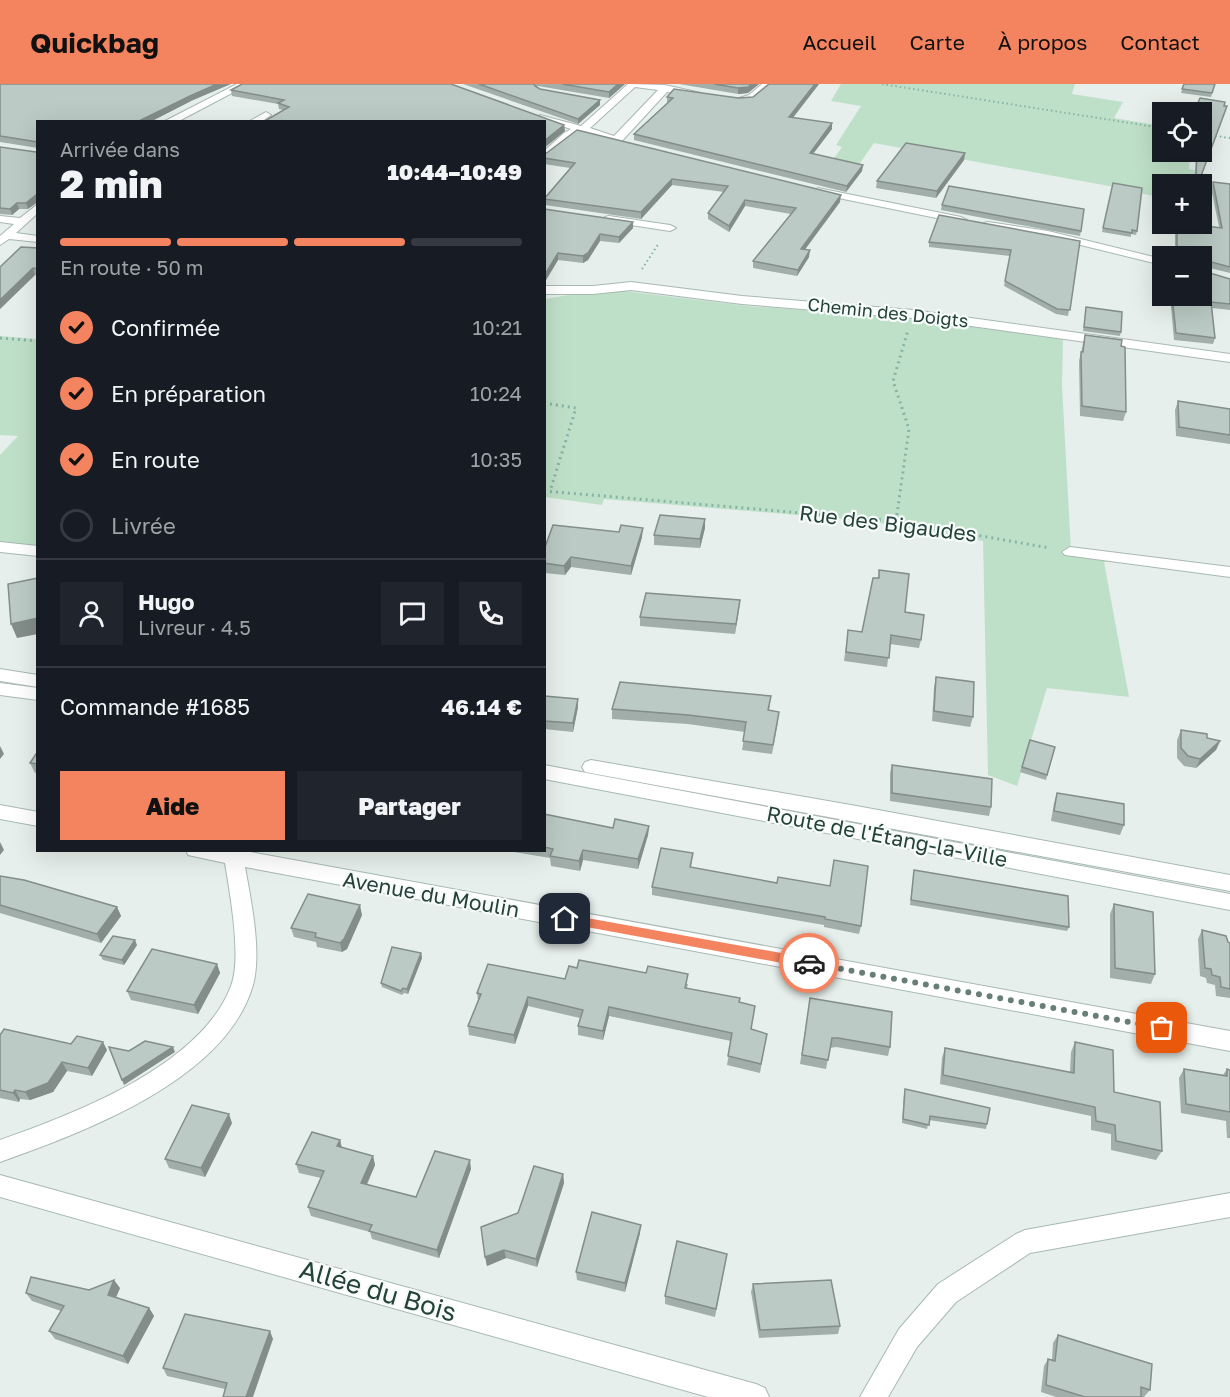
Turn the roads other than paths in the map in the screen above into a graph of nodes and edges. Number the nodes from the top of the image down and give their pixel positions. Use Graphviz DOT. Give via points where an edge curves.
graph roads {
  1 [pos="244,84"];
  2 [pos="767,84"];
  3 [pos="665,88"];
  4 [pos="706,94"];
  5 [pos="728,98"];
  6 [pos="595,100"];
  7 [pos="613,103"];
  8 [pos="266,115"];
  9 [pos="536,115"];
  10 [pos="172,120"];
  11 [pos="257,120"];
  12 [pos="579,130"];
  13 [pos="615,140"];
  14 [pos="628,143"];
  15 [pos="546,155"];
  16 [pos="807,189"];
  17 [pos="36,209"];
  18 [pos="597,217"];
  19 [pos="0,219"];
  20 [pos="22,221"];
  21 [pos="970,221"];
  22 [pos="981,224"];
  23 [pos="670,228"];
  24 [pos="4,239"];
  25 [pos="36,239"];
  26 [pos="1152,260"];
  27 [pos="546,290"];
  28 [pos="1230,358"];
  29 [pos="0,547"];
  30 [pos="36,551"];
  31 [pos="1070,552"];
  32 [pos="1230,572"];
  33 [pos="0,675"];
  34 [pos="36,681"];
  35 [pos="0,689"];
  36 [pos="36,694"];
  37 [pos="546,760"];
  38 [pos="546,772"];
  39 [pos="0,812"];
  40 [pos="36,819"];
  41 [pos="204,852"];
  42 [pos="234,859"];
  43 [pos="1230,883"];
  44 [pos="1230,902"];
  45 [pos="1230,1041"];
  46 [pos="0,1151"];
  47 [pos="0,1186"];
  48 [pos="1230,1204"];
  49 [pos="756,1397"];
  50 [pos="873,1397"];
  1 -- 10 [label="street"];
  2 -- 5 [label="street" via="752,98"];
  3 -- 4 [label="street"];
  3 -- 7 [label="street" via="633,84"];
  3 -- 13 [label="street"];
  6 -- 7 [label="street"];
  7 -- 12 [label="street"];
  8 -- 11 [label="street"];
  9 -- 12 [label="street"];
  12 -- 13 [label="street"];
  12 -- 15 [label="street" via="567,135"];
  13 -- 14 [label="street"];
  16 -- 21 [label="street"];
  17 -- 20 [label="street"];
  18 -- 23 [label="street"];
  19 -- 20 [label="street"];
  20 -- 24 [label="street"];
  22 -- 26 [label="street" via="1057,236"];
  24 -- 25 [label="street"];
  27 -- 28 [label="street, Chemin des Doigts" via="631,286 913,314"];
  29 -- 30 [label="street"];
  31 -- 32 [label="street"];
  33 -- 34 [label="street"];
  35 -- 36 [label="street"];
  37 -- 43 [label="street, Route de l'Étang-la-Ville"];
  38 -- 44 [label="street, Route de l'Étang-la-Ville"];
  39 -- 40 [label="street"];
  41 -- 42 [label="street, Avenue du Moulin"];
  42 -- 45 [label="street, Avenue du Moulin"];
  42 -- 46 [label="street" via="242,920 243,984 225,1021 194,1054 151,1084 88,1116"];
  47 -- 49 [label="street, Allée du Bois"];
  48 -- 50 [label="street" via="1025,1242 947,1293 908,1338"];
}
